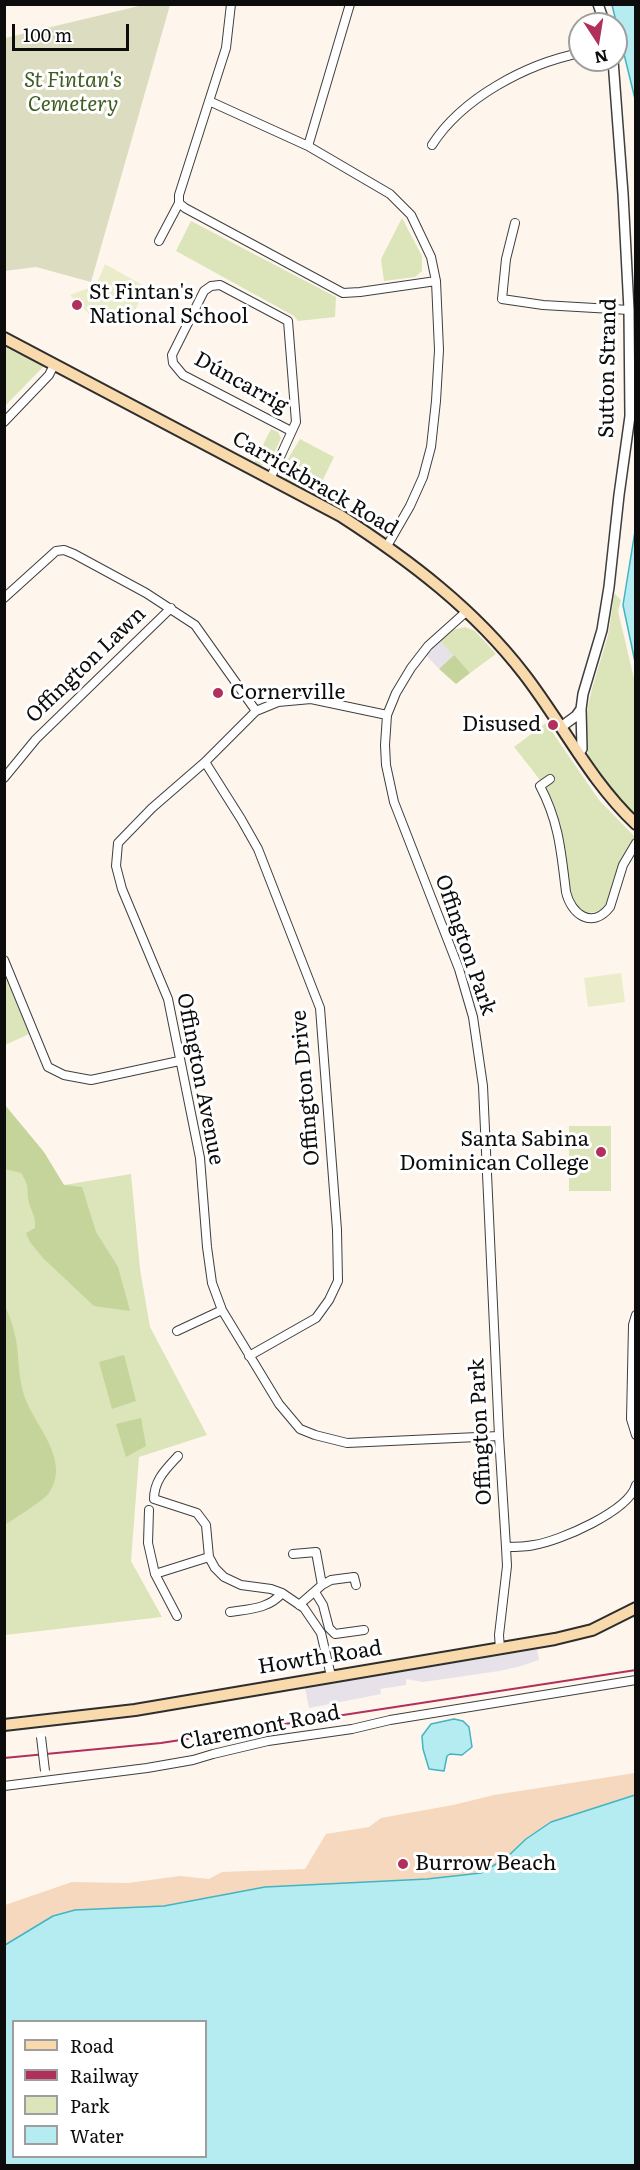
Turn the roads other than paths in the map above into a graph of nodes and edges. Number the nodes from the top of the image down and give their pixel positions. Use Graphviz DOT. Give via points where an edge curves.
graph roads {
  1 [pos="231,4"];
  2 [pos="350,4"];
  3 [pos="568,56"];
  4 [pos="613,72"];
  5 [pos="209,101"];
  6 [pos="308,146"];
  7 [pos="432,146"];
  8 [pos="179,203"];
  9 [pos="515,223"];
  10 [pos="159,241"];
  11 [pos="436,281"];
  12 [pos="629,310"];
  13 [pos="4,338"];
  14 [pos="54,365"];
  15 [pos="4,422"];
  16 [pos="291,431"];
  17 [pos="270,479"];
  18 [pos="387,546"];
  19 [pos="4,598"];
  20 [pos="171,608"];
  21 [pos="467,610"];
  22 [pos="581,708"];
  23 [pos="256,711"];
  24 [pos="387,715"];
  25 [pos="561,727"];
  26 [pos="578,753"];
  27 [pos="205,762"];
  28 [pos="4,778"];
  29 [pos="550,779"];
  30 [pos="636,824"];
  31 [pos="636,843"];
  32 [pos="4,960"];
  33 [pos="179,1061"];
  34 [pos="222,1310"];
  35 [pos="636,1316"];
  36 [pos="177,1331"];
  37 [pos="249,1356"];
  38 [pos="636,1435"];
  39 [pos="499,1436"];
  40 [pos="178,1456"];
  41 [pos="636,1485"];
  42 [pos="149,1510"];
  43 [pos="506,1547"];
  44 [pos="292,1554"];
  45 [pos="209,1557"];
  46 [pos="155,1574"];
  47 [pos="322,1585"];
  48 [pos="356,1585"];
  49 [pos="315,1592"];
  50 [pos="282,1593"];
  51 [pos="299,1605"];
  52 [pos="636,1608"];
  53 [pos="230,1612"];
  54 [pos="177,1616"];
  55 [pos="364,1630"];
  56 [pos="500,1649"];
  57 [pos="331,1676"];
  58 [pos="636,1680"];
  59 [pos="40,1721"];
  60 [pos="4,1725"];
  61 [pos="46,1780"];
  62 [pos="4,1786"];
  1 -- 5 [label="street" via="226,48"];
  2 -- 6 [label="street"];
  3 -- 7 [label="street" via="503,81 456,116"];
  4 -- 12 [label="street, Sutton Strand"];
  5 -- 6 [label="street"];
  5 -- 8 [label="street"];
  6 -- 11 [label="street" via="400,203 411,215 431,257"];
  8 -- 10 [label="street"];
  8 -- 11 [label="street" via="343,293"];
  9 -- 12 [label="street" via="502,299"];
  11 -- 18 [label="street" via="439,350 431,447 423,477"];
  12 -- 22 [label="street, Sutton Strand" via="630,416 602,630"];
  13 -- 14 [label="main road, Carrickbrack Road"];
  14 -- 15 [label="street"];
  14 -- 17 [label="main road, Carrickbrack Road"];
  16 -- 16 [label="street, Dúncarrig" via="296,422 288,321 220,285 211,286 204,291 172,355 172,363 183,375"];
  16 -- 17 [label="street, Dúncarrig"];
  17 -- 18 [label="main road, Carrickbrack Road" via="341,516"];
  18 -- 21 [label="main road, Carrickbrack Road"];
  19 -- 20 [label="street" via="56,551 64,550"];
  20 -- 23 [label="street" via="195,626"];
  20 -- 28 [label="street, Offington Lawn" via="36,739"];
  21 -- 24 [label="street, Offington Park" via="428,646 411,668"];
  21 -- 25 [label="main road, Carrickbrack Road" via="523,673"];
  22 -- 25 [label="street"];
  22 -- 26 [label="street, Sutton Strand" via="582,749"];
  23 -- 24 [label="street, Offington Avenue" via="278,702 311,699"];
  23 -- 27 [label="street, Offington Avenue"];
  24 -- 39 [label="street, Offington Park" via="386,765 394,802 459,969 473,1017 483,1086"];
  25 -- 26 [label="main road, Carrickbrack Road"];
  26 -- 30 [label="main road, Carrickbrack Road" via="614,802"];
  27 -- 33 [label="street, Offington Avenue" via="118,843 116,866 122,889 168,999"];
  27 -- 37 [label="street, Offington Drive" via="258,849 320,1008 337,1230 338,1281 329,1300 316,1318"];
  29 -- 31 [label="street" via="540,786 552,809 566,891 575,913 591,918 607,912 623,865"];
  32 -- 33 [label="street" via="48,1067 64,1075 91,1080"];
  33 -- 34 [label="street, Offington Avenue" via="200,1158 212,1283"];
  34 -- 36 [label="street"];
  34 -- 37 [label="street, Offington Avenue"];
  35 -- 38 [label="street" via="631,1419"];
  37 -- 39 [label="street, Offington Avenue" via="279,1404 300,1429 315,1435 347,1443"];
  39 -- 43 [label="street, Offington Park"];
  40 -- 45 [label="street" via="162,1472 154,1499 197,1513 206,1525"];
  41 -- 43 [label="street" via="621,1506 568,1534 535,1545"];
  42 -- 46 [label="street" via="148,1543"];
  43 -- 56 [label="street, Offington Park"];
  44 -- 47 [label="street" via="315,1552"];
  45 -- 46 [label="street"];
  45 -- 50 [label="street" via="224,1577 241,1585"];
  46 -- 54 [label="street"];
  47 -- 48 [label="street" via="354,1576"];
  47 -- 49 [label="street"];
  49 -- 51 [label="street"];
  49 -- 55 [label="street" via="335,1634"];
  50 -- 51 [label="street"];
  50 -- 53 [label="street" via="276,1602 264,1607"];
  51 -- 57 [label="street" via="321,1633"];
  52 -- 56 [label="main road, Howth Road" via="592,1630"];
  56 -- 57 [label="main road, Howth Road"];
  57 -- 59 [label="main road, Howth Road" via="135,1710"];
  58 -- 61 [label="street, Claremont Road" via="268,1741 147,1768"];
  59 -- 60 [label="main road, Howth Road"];
  59 -- 61 [label="street, bridge"];
  61 -- 62 [label="street, Claremont Road"];
}
